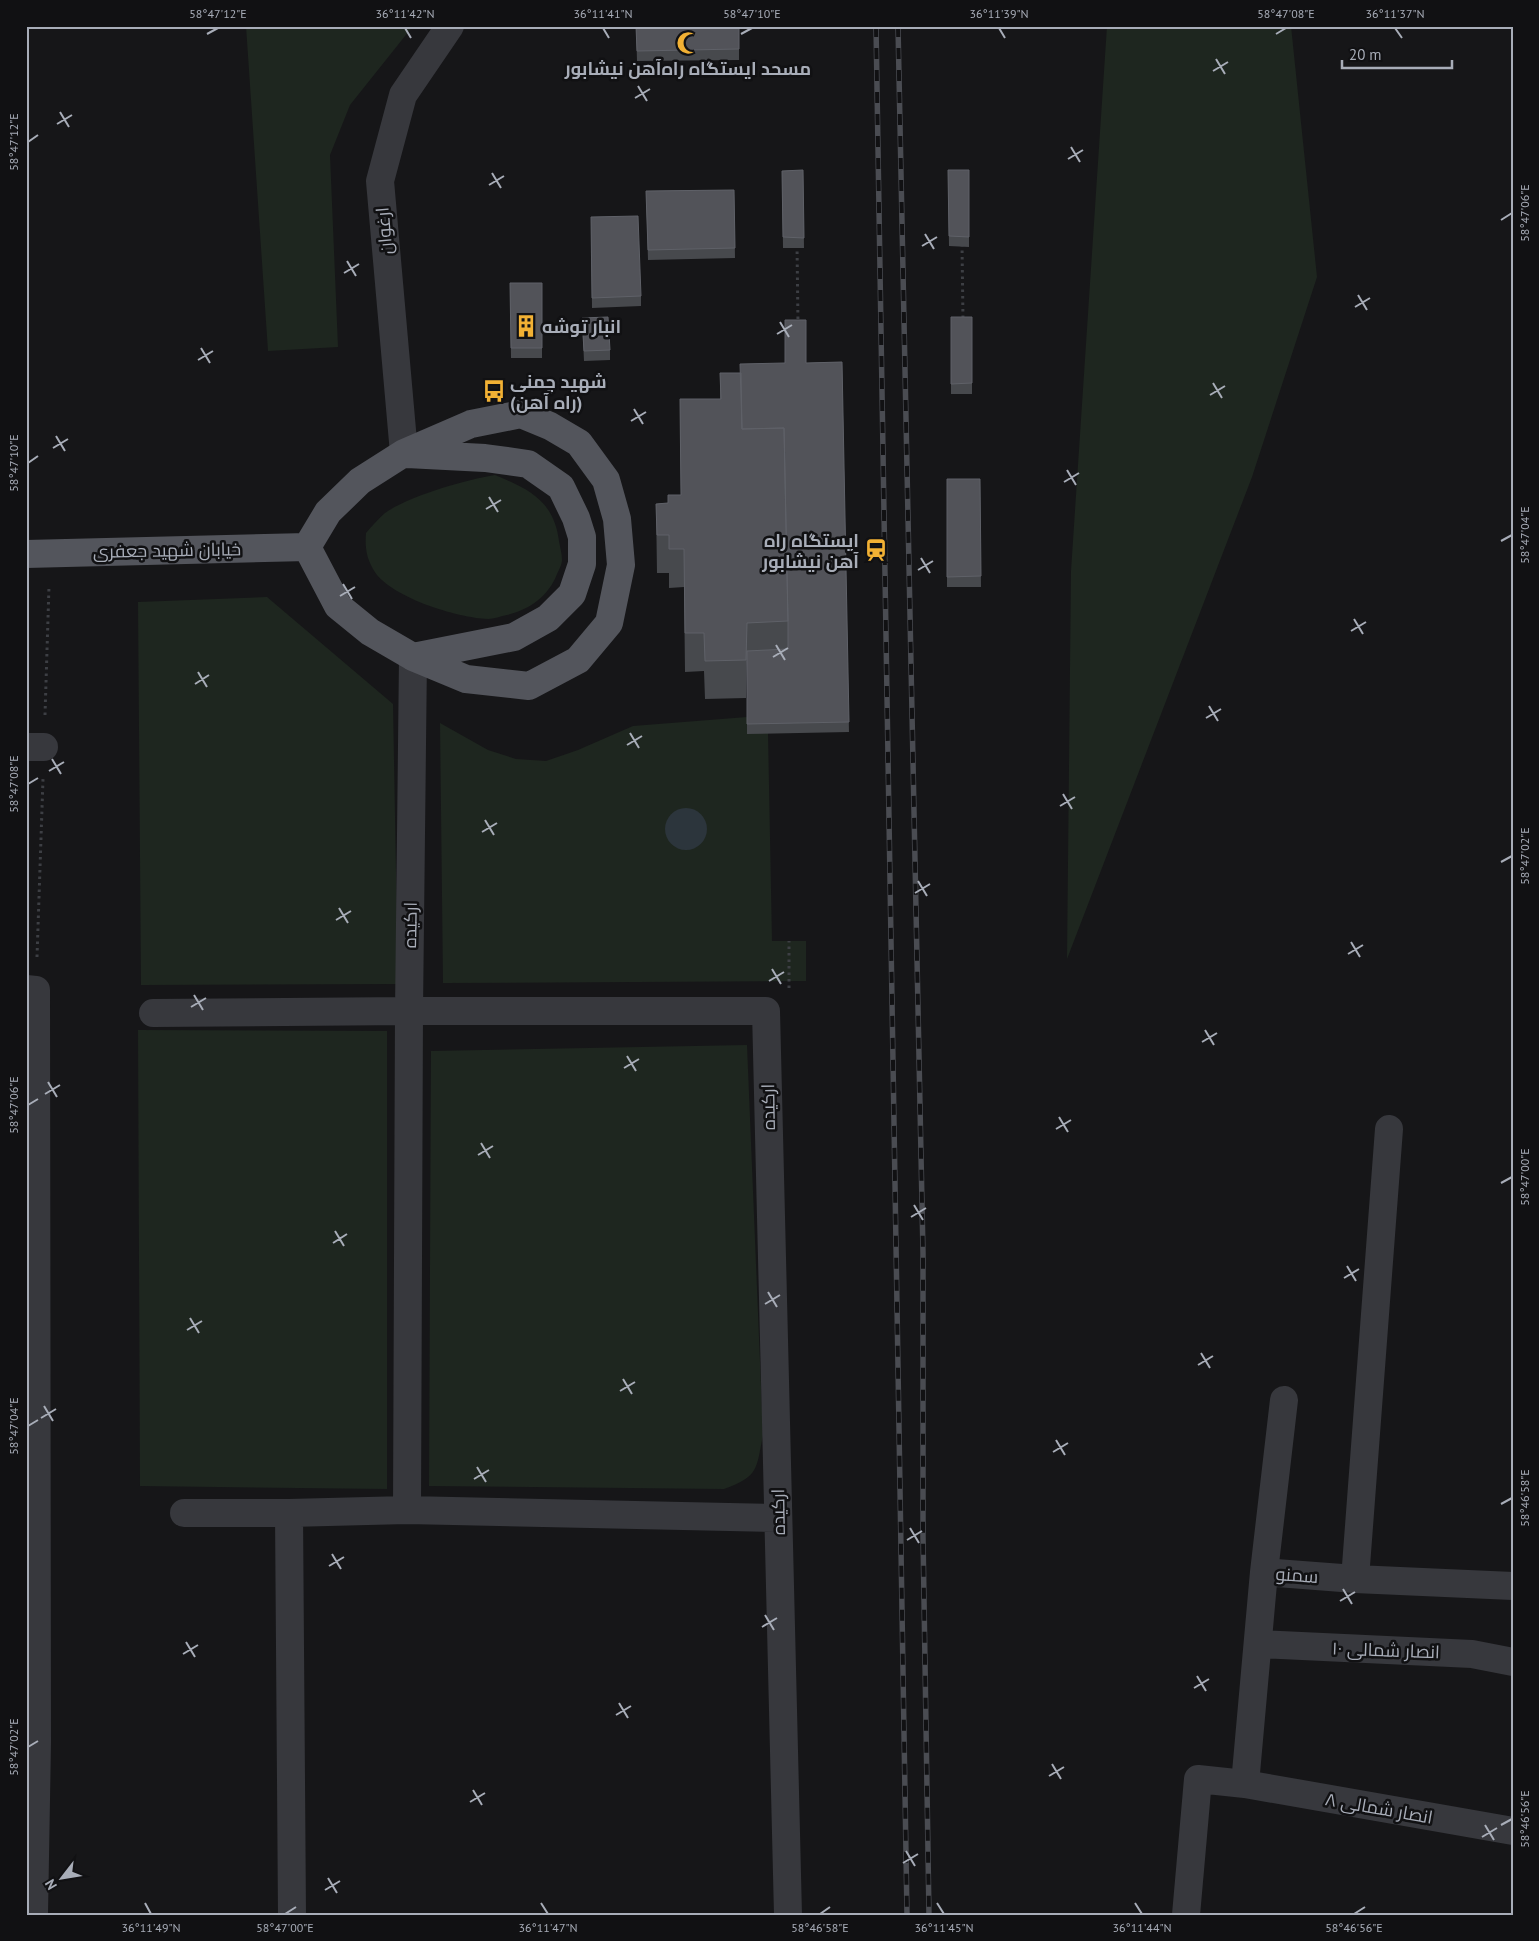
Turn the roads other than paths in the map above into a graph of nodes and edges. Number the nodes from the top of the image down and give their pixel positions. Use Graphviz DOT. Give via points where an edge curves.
graph roads {
  1 [pos="450,26"];
  2 [pos="404,454"];
  3 [pos="307,547"];
  4 [pos="26,554"];
  5 [pos="413,657"];
  6 [pos="31,990"];
  7 [pos="409,1011"];
  8 [pos="153,1013"];
  9 [pos="1389,1129"];
  10 [pos="1284,1400"];
  11 [pos="407,1510"];
  12 [pos="184,1513"];
  13 [pos="289,1513"];
  14 [pos="778,1518"];
  15 [pos="1264,1572"];
  16 [pos="1355,1579"];
  17 [pos="1513,1586"];
  18 [pos="1258,1644"];
  19 [pos="1513,1662"];
  20 [pos="32,1736"];
  21 [pos="1245,1784"];
  22 [pos="31,1808"];
  23 [pos="1513,1831"];
  24 [pos="34,1915"];
  25 [pos="292,1915"];
  26 [pos="788,1915"];
  27 [pos="1186,1915"];
  1 -- 2 [label="street, ارغوان" via="403,94 380,181"];
  2 -- 3 [label="main road" via="360,482 328,512"];
  2 -- 5 [label="main road" via="485,458 528,464 561,487 582,537 582,564 572,594 548,618 514,637"];
  2 -- 5 [label="main road" via="471,424 521,414 550,426 579,443 606,480 617,519 621,565 609,623 578,660 529,686 466,679"];
  3 -- 4 [label="main road, خیابان شهید جعفری"];
  3 -- 5 [label="main road" via="338,606 370,632"];
  5 -- 7 [label="street, ارکیده"];
  6 -- 20 [label="street"];
  7 -- 8 [label="street"];
  7 -- 11 [label="street"];
  7 -- 14 [label="street, ارکیده" via="766,1011"];
  9 -- 16 [label="street"];
  10 -- 15 [label="street"];
  11 -- 13 [label="street"];
  11 -- 14 [label="street"];
  12 -- 13 [label="street"];
  13 -- 25 [label="street"];
  14 -- 26 [label="street, ارکیده"];
  15 -- 16 [label="street, سمنو"];
  15 -- 18 [label="street, سمنو"];
  16 -- 17 [label="street, سمنو"];
  18 -- 19 [label="street, انصار شمالی ۱۰" via="1472,1654"];
  18 -- 21 [label="street, سمنو"];
  20 -- 22 [label="street"];
  21 -- 23 [label="street, انصار شمالی ۸"];
  21 -- 27 [label="street, انصار شمالی ۸" via="1198,1779"];
  22 -- 24 [label="street"];
}
